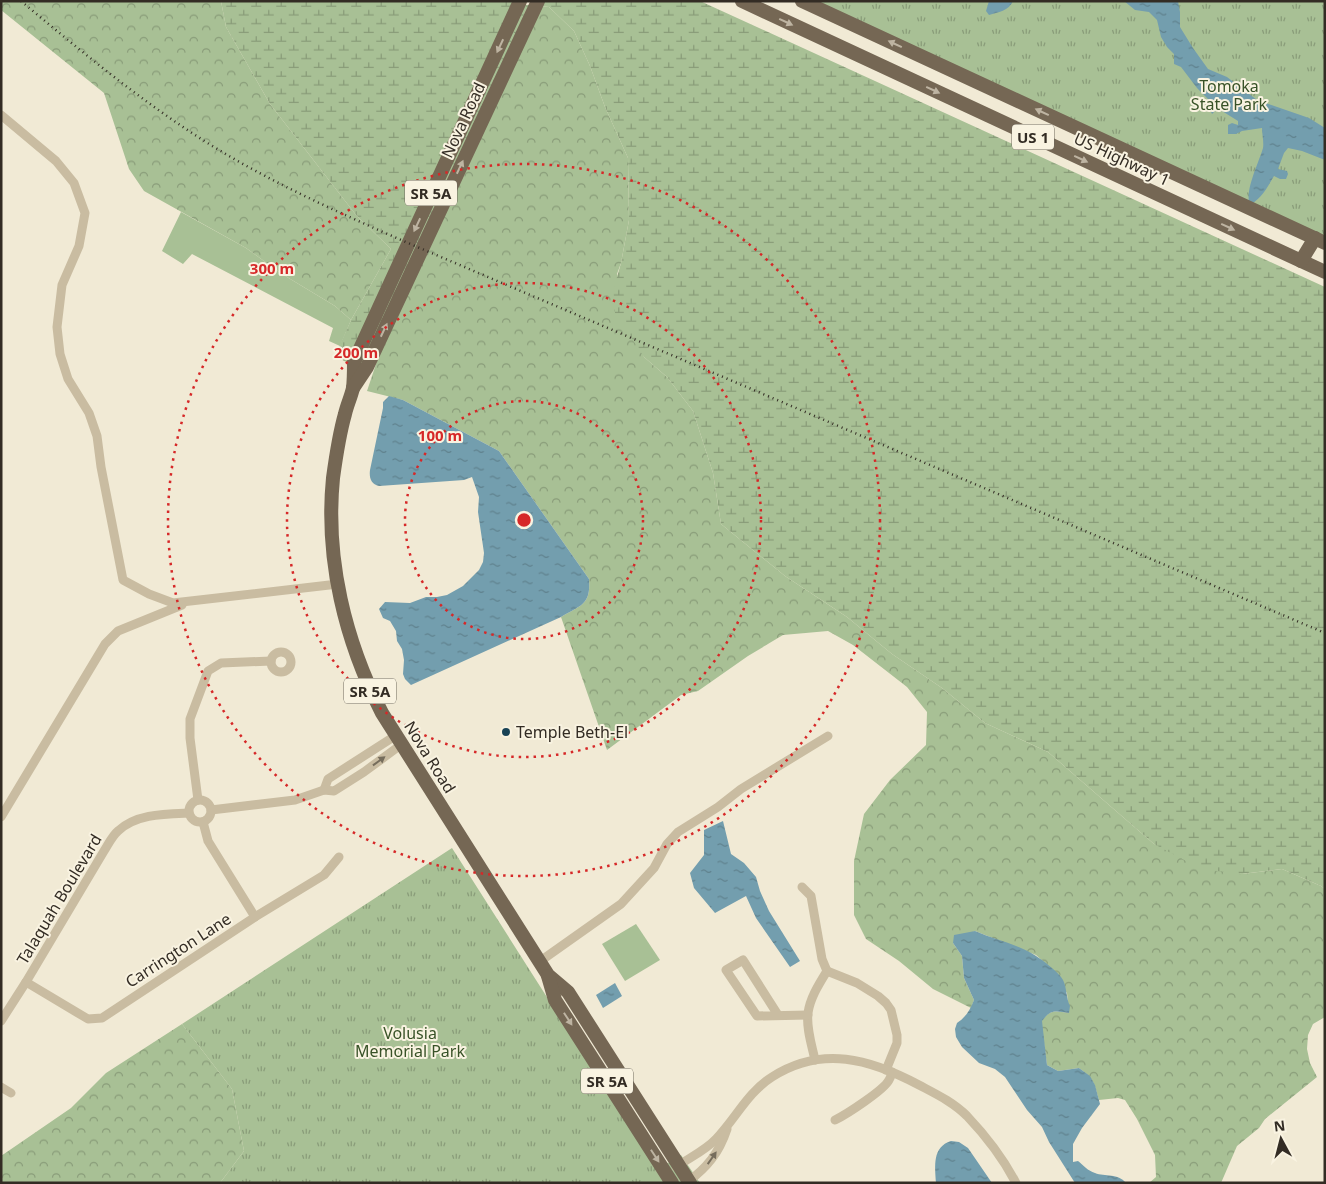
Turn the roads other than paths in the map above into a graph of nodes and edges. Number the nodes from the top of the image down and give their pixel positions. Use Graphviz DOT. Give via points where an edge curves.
graph roads {
  1 [pos="520,1"];
  2 [pos="538,1"];
  3 [pos="742,1"];
  4 [pos="802,1"];
  5 [pos="1,115"];
  6 [pos="1320,240"];
  7 [pos="1302,261"];
  8 [pos="1325,272"];
  9 [pos="353,388"];
  10 [pos="338,584"];
  11 [pos="189,601"];
  12 [pos="271,661"];
  13 [pos="828,736"];
  14 [pos="398,740"];
  15 [pos="356,761"];
  16 [pos="364,772"];
  17 [pos="324,790"];
  18 [pos="198,800"];
  19 [pos="211,810"];
  20 [pos="189,813"];
  21 [pos="1,817"];
  22 [pos="203,822"];
  23 [pos="339,857"];
  24 [pos="802,887"];
  25 [pos="256,917"];
  26 [pos="540,962"];
  27 [pos="827,971"];
  28 [pos="548,975"];
  29 [pos="26,982"];
  30 [pos="778,1015"];
  31 [pos="808,1015"];
  32 [pos="1,1021"];
  33 [pos="815,1060"];
  34 [pos="889,1071"];
  35 [pos="1,1087"];
  36 [pos="11,1093"];
  37 [pos="835,1120"];
  38 [pos="728,1126"];
  39 [pos="679,1165"];
  40 [pos="669,1178"];
  41 [pos="688,1182"];
  42 [pos="1016,1183"];
  1 -- 9 [label="main road, Nova Road / SR 5A, one-way" via="354,362"];
  9 -- 2 [label="main road, Nova Road / SR 5A, one-way" via="367,367"];
  3 -- 7 [label="main road, US Highway 1 / US 1, one-way"];
  6 -- 4 [label="main road, US Highway 1 / US 1, one-way"];
  5 -- 11 [label="street" via="56,161 74,183 85,213 79,246 62,285 57,327 60,354 68,379 89,413 97,436 123,580 173,603"];
  6 -- 7 [label="main road"];
  7 -- 8 [label="main road, US Highway 1 / US 1"];
  9 -- 10 [label="main road, Nova Road / SR 5A" via="333,479 332,536"];
  10 -- 11 [label="street"];
  10 -- 14 [label="main road, Nova Road / SR 5A" via="358,660 369,688"];
  11 -- 21 [label="street" via="118,631 105,644"];
  12 -- 18 [label="street" via="220,663 208,671 190,719"];
  13 -- 26 [label="street" via="678,832 654,868 621,904"];
  14 -- 15 [label="street"];
  16 -- 14 [label="street, one-way"];
  14 -- 26 [label="main road, Nova Road / SR 5A"];
  15 -- 16 [label="street"];
  15 -- 17 [label="street" via="328,779"];
  16 -- 17 [label="street" via="334,791"];
  17 -- 19 [label="street" via="295,800"];
  18 -- 19 [label="street" via="207,802"];
  18 -- 20 [label="street" via="192,803"];
  19 -- 22 [label="street"];
  20 -- 22 [label="street" via="195,822"];
  20 -- 29 [label="street, Talaquah Boulevard" via="138,818 118,831"];
  22 -- 25 [label="street" via="208,841"];
  23 -- 25 [label="street, Carrington Lane" via="324,875"];
  24 -- 27 [label="street" via="811,896"];
  25 -- 29 [label="street, Carrington Lane" via="102,1018 88,1019"];
  26 -- 28 [label="main road, Nova Road / SR 5A"];
  27 -- 31 [label="street"];
  27 -- 34 [label="street" via="857,983 878,996 891,1010 897,1043"];
  28 -- 39 [label="main road, SR 5A" via="568,992"];
  28 -- 40 [label="main road, SR 5A, one-way" via="555,1000"];
  29 -- 32 [label="street, Talaquah Boulevard"];
  30 -- 30 [label="street" via="757,1016 726,970 743,960"];
  30 -- 31 [label="street"];
  31 -- 33 [label="street"];
  33 -- 34 [label="street" via="861,1061"];
  33 -- 38 [label="street" via="797,1064 758,1087"];
  34 -- 37 [label="street" via="889,1080 881,1088"];
  34 -- 42 [label="street" via="946,1099 966,1115 988,1140"];
  35 -- 36 [label="street"];
  38 -- 39 [label="street" via="714,1141"];
  41 -- 38 [label="street, one-way" via="711,1160"];
  39 -- 40 [label="street"];
  39 -- 41 [label="main road, SR 5A"];
}
